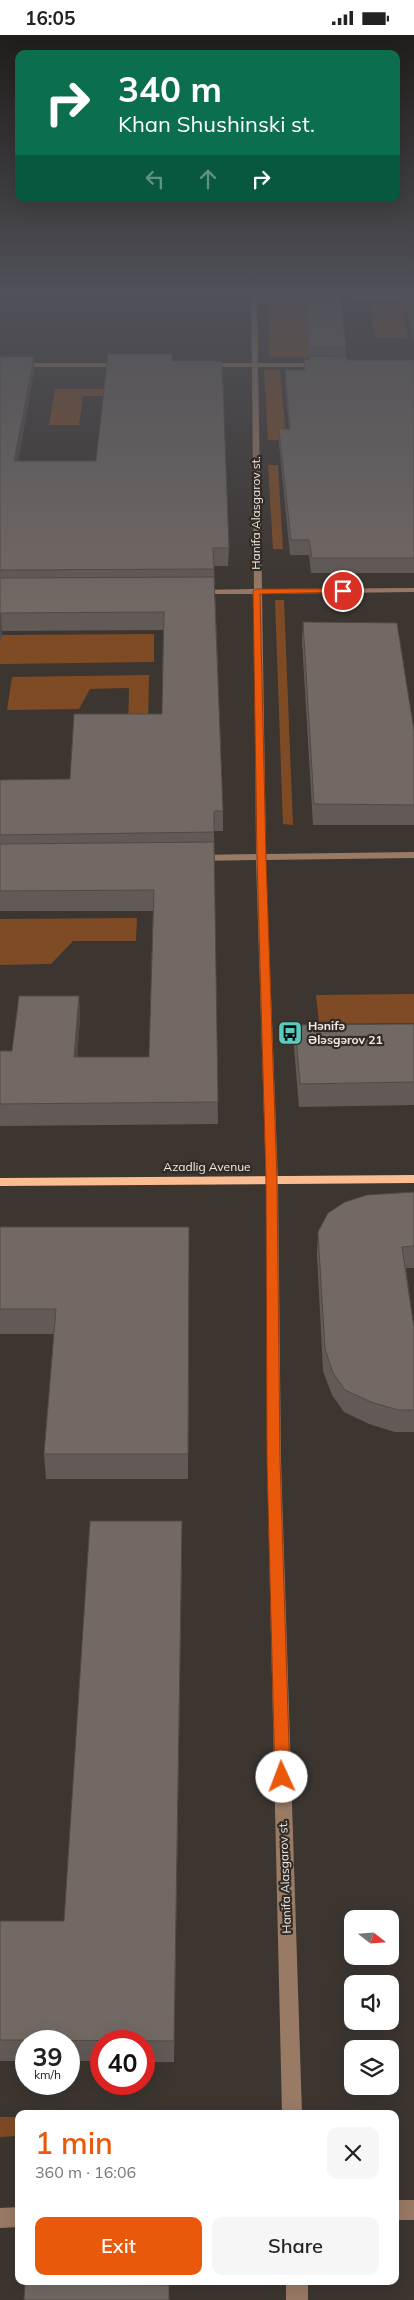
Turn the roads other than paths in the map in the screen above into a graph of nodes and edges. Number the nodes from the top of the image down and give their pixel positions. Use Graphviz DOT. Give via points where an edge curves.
graph roads {
  1 [pos="254,397"];
  2 [pos="414,590"];
  3 [pos="256,591"];
  4 [pos="186,592"];
  5 [pos="414,855"];
  6 [pos="261,857"];
  7 [pos="184,858"];
  8 [pos="414,1179"];
  9 [pos="272,1181"];
  10 [pos="0,1182"];
  11 [pos="292,2110"];
  12 [pos="414,2209"];
  13 [pos="399,2210"];
  14 [pos="15,2217"];
  15 [pos="0,2218"];
  16 [pos="297,2285"];
  17 [pos="297,2300"];
  1 -- 3 [label="street, Hanifa Alasgarov st."];
  2 -- 3 [label="street"];
  3 -- 4 [label="street"];
  3 -- 6 [label="street, Hanifa Alasgarov st."];
  5 -- 6 [label="street"];
  6 -- 7 [label="street"];
  6 -- 9 [label="street, Hanifa Alasgarov st."];
  8 -- 9 [label="main road, Azadlig Avenue"];
  9 -- 10 [label="main road, Azadlig Avenue"];
  9 -- 11 [label="street, Hanifa Alasgarov st." via="274,1461"];
  12 -- 13 [label="street"];
  14 -- 15 [label="street"];
  16 -- 17 [label="street"];
}
